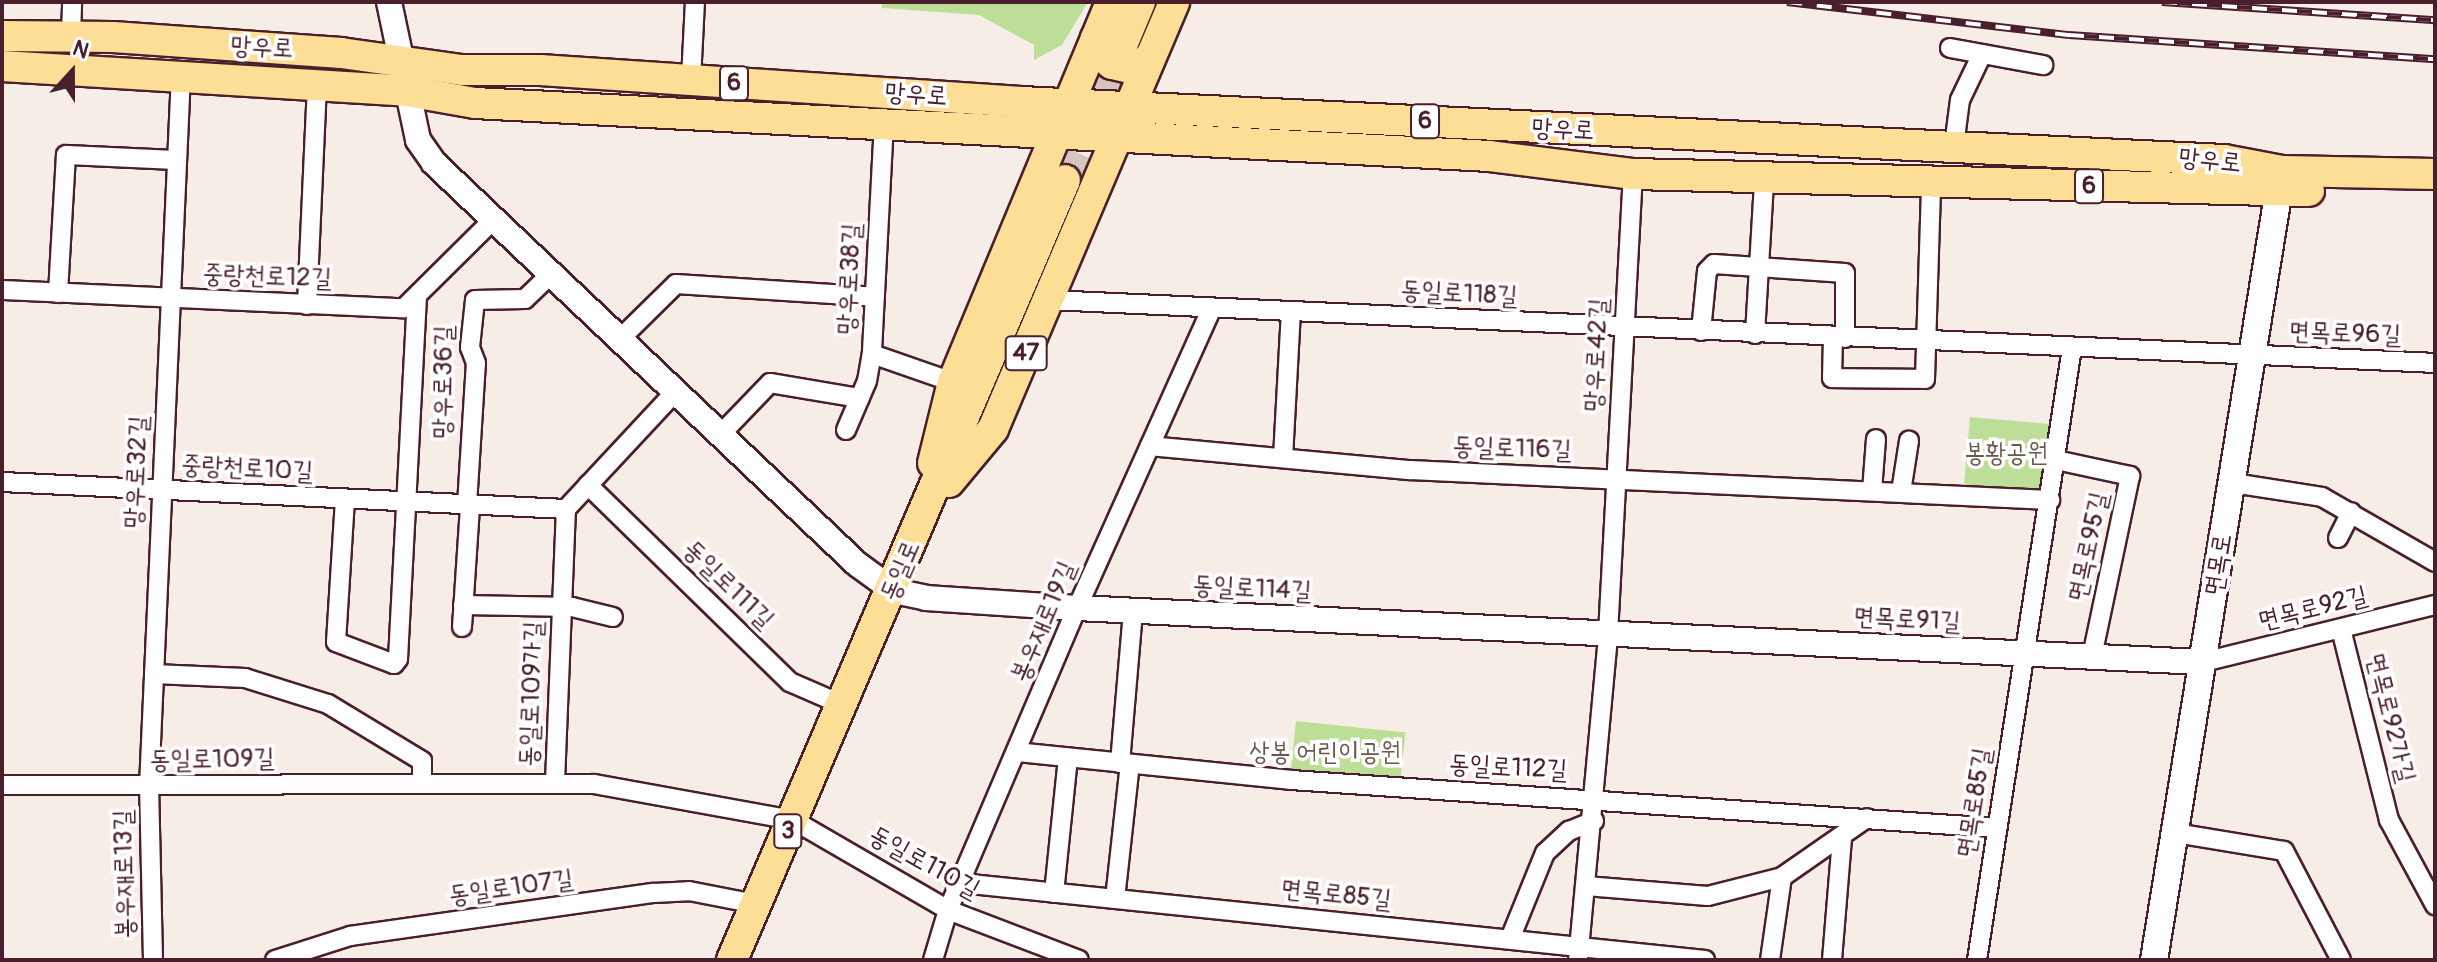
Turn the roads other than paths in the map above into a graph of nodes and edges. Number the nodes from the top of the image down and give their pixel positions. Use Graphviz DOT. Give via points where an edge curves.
graph roads {
  1 [pos="72,2"];
  2 [pos="389,2"];
  3 [pos="695,2"];
  4 [pos="1111,2"];
  5 [pos="1140,2"];
  6 [pos="1174,2"];
  7 [pos="71,35"];
  8 [pos="2,36"];
  9 [pos="1108,44"];
  10 [pos="1950,48"];
  11 [pos="1982,54"];
  12 [pos="1150,58"];
  13 [pos="402,61"];
  14 [pos="2043,65"];
  15 [pos="2,66"];
  16 [pos="181,74"];
  17 [pos="691,80"];
  18 [pos="317,85"];
  19 [pos="407,91"];
  20 [pos="1131,106"];
  21 [pos="1061,117"];
  22 [pos="884,122"];
  23 [pos="1119,134"];
  24 [pos="1954,146"];
  25 [pos="177,160"];
  26 [pos="1052,174"];
  27 [pos="1633,174"];
  28 [pos="2435,174"];
  29 [pos="2280,180"];
  30 [pos="1764,181"];
  31 [pos="1931,183"];
  32 [pos="1097,185"];
  33 [pos="2435,194"];
  34 [pos="493,220"];
  35 [pos="1760,266"];
  36 [pos="550,275"];
  37 [pos="2,290"];
  38 [pos="58,293"];
  39 [pos="875,297"];
  40 [pos="171,299"];
  41 [pos="417,300"];
  42 [pos="1049,300"];
  43 [pos="307,305"];
  44 [pos="1212,308"];
  45 [pos="1291,312"];
  46 [pos="1624,328"];
  47 [pos="1701,331"];
  48 [pos="1755,334"];
  49 [pos="1839,338"];
  50 [pos="619,340"];
  51 [pos="1928,341"];
  52 [pos="2072,348"];
  53 [pos="872,354"];
  54 [pos="2254,357"];
  55 [pos="2435,363"];
  56 [pos="953,382"];
  57 [pos="675,392"];
  58 [pos="860,398"];
  59 [pos="846,430"];
  60 [pos="720,435"];
  61 [pos="1876,439"];
  62 [pos="1909,441"];
  63 [pos="1150,446"];
  64 [pos="1283,458"];
  65 [pos="2056,460"];
  66 [pos="1618,479"];
  67 [pos="2,482"];
  68 [pos="2233,483"];
  69 [pos="588,485"];
  70 [pos="161,491"];
  71 [pos="1872,491"];
  72 [pos="1901,492"];
  73 [pos="345,499"];
  74 [pos="2050,500"];
  75 [pos="408,502"];
  76 [pos="468,505"];
  77 [pos="930,505"];
  78 [pos="566,509"];
  79 [pos="2351,512"];
  80 [pos="2338,538"];
  81 [pos="2435,562"];
  82 [pos="894,591"];
  83 [pos="463,605"];
  84 [pos="2435,605"];
  85 [pos="562,607"];
  86 [pos="1077,608"];
  87 [pos="1133,611"];
  88 [pos="613,617"];
  89 [pos="462,627"];
  90 [pos="2341,629"];
  91 [pos="1608,634"];
  92 [pos="2026,654"];
  93 [pos="2092,657"];
  94 [pos="2203,662"];
  95 [pos="154,674"];
  96 [pos="843,705"];
  97 [pos="1017,752"];
  98 [pos="1068,758"];
  99 [pos="1125,763"];
  100 [pos="555,782"];
  101 [pos="422,784"];
  102 [pos="2,785"];
  103 [pos="149,787"];
  104 [pos="1596,798"];
  105 [pos="1867,818"];
  106 [pos="793,820"];
  107 [pos="1594,821"];
  108 [pos="1997,828"];
  109 [pos="2176,833"];
  110 [pos="1842,838"];
  111 [pos="1782,877"];
  112 [pos="961,883"];
  113 [pos="1586,886"];
  114 [pos="1054,893"];
  115 [pos="1115,899"];
  116 [pos="756,904"];
  117 [pos="2435,905"];
  118 [pos="948,910"];
  119 [pos="1510,939"];
  120 [pos="1578,953"];
  121 [pos="153,960"];
  122 [pos="275,960"];
  123 [pos="732,960"];
  124 [pos="933,960"];
  125 [pos="1079,960"];
  126 [pos="1705,960"];
  127 [pos="1770,960"];
  128 [pos="1832,960"];
  129 [pos="1977,960"];
  130 [pos="2154,960"];
  131 [pos="2341,960"];
  1 -- 7 [label="street"];
  2 -- 13 [label="street"];
  3 -- 17 [label="street"];
  4 -- 9 [label="main road"];
  5 -- 9 [label="main road"];
  6 -- 12 [label="main road"];
  7 -- 8 [label="main road, 망우로 / 6"];
  7 -- 13 [label="main road, 망우로 / 6"];
  9 -- 12 [label="main road" via="1098,53 1112,64 1134,69"];
  9 -- 21 [label="main road"];
  10 -- 11 [label="street"];
  11 -- 14 [label="street"];
  11 -- 24 [label="street" via="1960,100"];
  12 -- 20 [label="main road"];
  13 -- 17 [label="main road, 망우로 / 6" via="462,70"];
  13 -- 19 [label="street"];
  15 -- 16 [label="main road, 망우로 / 6"];
  16 -- 18 [label="main road, 망우로 / 6"];
  16 -- 25 [label="street, 망우로32길"];
  17 -- 21 [label="main road, 망우로 / 6"];
  18 -- 19 [label="main road, 망우로 / 6"];
  18 -- 43 [label="street, 망우로"];
  19 -- 22 [label="main road, 망우로 / 6" via="475,103"];
  19 -- 34 [label="street" via="418,140 434,163"];
  20 -- 21 [label="main road, 망우로 / 6"];
  20 -- 23 [label="main road, 47"];
  20 -- 24 [label="main road, 망우로 / 6" via="1719,139 1803,137"];
  21 -- 22 [label="main road, 망우로 / 6"];
  21 -- 23 [label="main road, 망우로"];
  21 -- 26 [label="main road"];
  22 -- 39 [label="street, 망우로38길"];
  23 -- 27 [label="main road, 망우로 / 6" via="1489,156"];
  23 -- 32 [label="main road, 47"];
  24 -- 29 [label="main road, 망우로 / 6" via="2224,160"];
  25 -- 38 [label="street" via="66,155"];
  25 -- 40 [label="street, 망우로32길"];
  26 -- 32 [label="main road" via="1068,163 1087,171"];
  26 -- 56 [label="main road"];
  26 -- 77 [label="main road, 동일로 / 3"];
  27 -- 30 [label="main road, 망우로 / 6"];
  27 -- 46 [label="street, 망우로42길"];
  28 -- 29 [label="main road, 망우로 / 6"];
  29 -- 31 [label="main road, 망우로 / 6"];
  29 -- 33 [label="main road, 망우로 / 6"];
  29 -- 54 [label="main road, 면목로"];
  30 -- 31 [label="main road, 망우로 / 6"];
  30 -- 35 [label="street"];
  31 -- 51 [label="street"];
  32 -- 42 [label="main road, 47"];
  34 -- 36 [label="street"];
  34 -- 41 [label="street"];
  35 -- 47 [label="street" via="1708,267"];
  35 -- 48 [label="street"];
  35 -- 49 [label="street" via="1845,273"];
  36 -- 50 [label="street"];
  36 -- 76 [label="street, 망우로36길" via="525,299 475,300"];
  37 -- 38 [label="street, 중랑천로12길"];
  38 -- 40 [label="street, 중랑천로12길"];
  39 -- 50 [label="street" via="676,284"];
  39 -- 53 [label="street, 망우로38길"];
  40 -- 43 [label="street, 중랑천로12길"];
  40 -- 70 [label="street, 망우로32길"];
  41 -- 43 [label="street, 중랑천로12길" via="401,308"];
  41 -- 75 [label="street, 중랑천로10길"];
  42 -- 44 [label="street, 동일로118길"];
  42 -- 77 [label="main road, 47" via="993,429"];
  44 -- 45 [label="street, 동일로118길"];
  44 -- 63 [label="street, 봉우재로19길"];
  45 -- 46 [label="street, 동일로118길"];
  45 -- 64 [label="street"];
  46 -- 47 [label="street"];
  46 -- 66 [label="street, 망우로42길"];
  47 -- 48 [label="street"];
  48 -- 49 [label="street"];
  49 -- 51 [label="street"];
  49 -- 51 [label="street" via="1832,378 1906,381 1925,379"];
  50 -- 57 [label="street"];
  51 -- 52 [label="street"];
  52 -- 54 [label="street"];
  52 -- 65 [label="street, 면목로95길"];
  53 -- 56 [label="street, 망우로38길"];
  53 -- 58 [label="street"];
  54 -- 55 [label="street, 면목로96길"];
  54 -- 68 [label="main road, 면목로"];
  56 -- 77 [label="main road" via="935,442"];
  57 -- 60 [label="street"];
  57 -- 69 [label="street"];
  58 -- 59 [label="street"];
  58 -- 60 [label="street" via="770,383"];
  60 -- 82 [label="street" via="857,564"];
  61 -- 71 [label="street"];
  62 -- 72 [label="street"];
  63 -- 64 [label="street, 동일로116길"];
  63 -- 86 [label="street, 봉우재로19길"];
  64 -- 66 [label="street, 동일로116길"];
  65 -- 74 [label="street, 면목로95길"];
  65 -- 93 [label="street, 면목로95길" via="2130,476"];
  66 -- 71 [label="street, 동일로116길"];
  66 -- 91 [label="street, 망우로42길"];
  67 -- 70 [label="street, 중랑천로10길"];
  68 -- 79 [label="street" via="2315,495"];
  68 -- 94 [label="main road, 면목로"];
  69 -- 78 [label="street"];
  69 -- 96 [label="street, 동일로111길" via="790,682"];
  70 -- 73 [label="street, 중랑천로10길"];
  70 -- 95 [label="street, 망우로32길"];
  71 -- 72 [label="street, 동일로116길"];
  72 -- 74 [label="street, 동일로116길"];
  73 -- 75 [label="street, 중랑천로10길"];
  73 -- 75 [label="street, 중랑천로10길" via="336,642 394,664"];
  74 -- 92 [label="street, 면목로95길"];
  75 -- 76 [label="street, 중랑천로10길"];
  76 -- 78 [label="street, 중랑천로10길"];
  76 -- 83 [label="street"];
  77 -- 82 [label="main road, 동일로 / 3"];
  78 -- 85 [label="street, 동일로109가길"];
  79 -- 80 [label="street"];
  79 -- 81 [label="street"];
  82 -- 86 [label="street, 동일로114길" via="926,598"];
  82 -- 96 [label="main road, 동일로 / 3"];
  83 -- 85 [label="street, 동일로109가길"];
  83 -- 89 [label="street"];
  84 -- 90 [label="street, 면목로92길"];
  85 -- 88 [label="street, 동일로109가길"];
  85 -- 100 [label="street, 동일로109가길"];
  86 -- 87 [label="street, 동일로114길"];
  86 -- 97 [label="street, 봉우재로19길"];
  87 -- 91 [label="street, 동일로114길"];
  87 -- 99 [label="street"];
  90 -- 94 [label="street, 면목로92길"];
  90 -- 117 [label="street, 면목로92가길" via="2389,820"];
  91 -- 92 [label="street, 면목로91길"];
  91 -- 104 [label="street, 망우로42길"];
  92 -- 93 [label="street, 면목로91길"];
  92 -- 108 [label="street, 면목로85길"];
  93 -- 94 [label="street, 면목로91길"];
  94 -- 109 [label="main road, 면목로"];
  95 -- 101 [label="street" via="245,678 328,704 422,761"];
  95 -- 103 [label="street, 망우로32길"];
  96 -- 106 [label="main road, 동일로 / 3"];
  97 -- 98 [label="street, 동일로112길"];
  97 -- 112 [label="street, 봉우재로19길"];
  98 -- 99 [label="street, 동일로112길"];
  98 -- 114 [label="street"];
  99 -- 104 [label="street, 동일로112길" via="1390,788"];
  99 -- 115 [label="street"];
  100 -- 101 [label="street, 동일로109길"];
  100 -- 106 [label="street, 동일로109길"];
  101 -- 103 [label="street, 동일로109길"];
  102 -- 103 [label="street, 동일로109길"];
  103 -- 121 [label="street, 봉우재로13길"];
  104 -- 105 [label="street, 동일로112길"];
  104 -- 107 [label="street, 망우로42길"];
  105 -- 108 [label="street, 동일로112길"];
  105 -- 110 [label="street"];
  106 -- 116 [label="main road, 동일로 / 3"];
  106 -- 118 [label="street, 동일로110길"];
  107 -- 113 [label="street, 망우로42길"];
  107 -- 119 [label="street" via="1569,831 1545,853"];
  108 -- 129 [label="street, 면목로85길"];
  109 -- 130 [label="main road, 면목로"];
  109 -- 131 [label="street" via="2284,851"];
  110 -- 111 [label="street"];
  110 -- 128 [label="street"];
  111 -- 113 [label="street" via="1708,896"];
  111 -- 127 [label="street"];
  112 -- 114 [label="street, 면목로85길"];
  112 -- 118 [label="street, 봉우재로19길"];
  113 -- 120 [label="street, 망우로42길"];
  114 -- 115 [label="street, 면목로85길"];
  115 -- 119 [label="street, 면목로85길"];
  116 -- 122 [label="street, 동일로107길" via="689,891 654,893 350,936"];
  116 -- 123 [label="main road, 동일로 / 3"];
  118 -- 124 [label="street, 봉우재로19길"];
  118 -- 125 [label="street, 동일로110길"];
  119 -- 120 [label="street, 면목로85길"];
  120 -- 126 [label="street, 면목로85길"];
}
